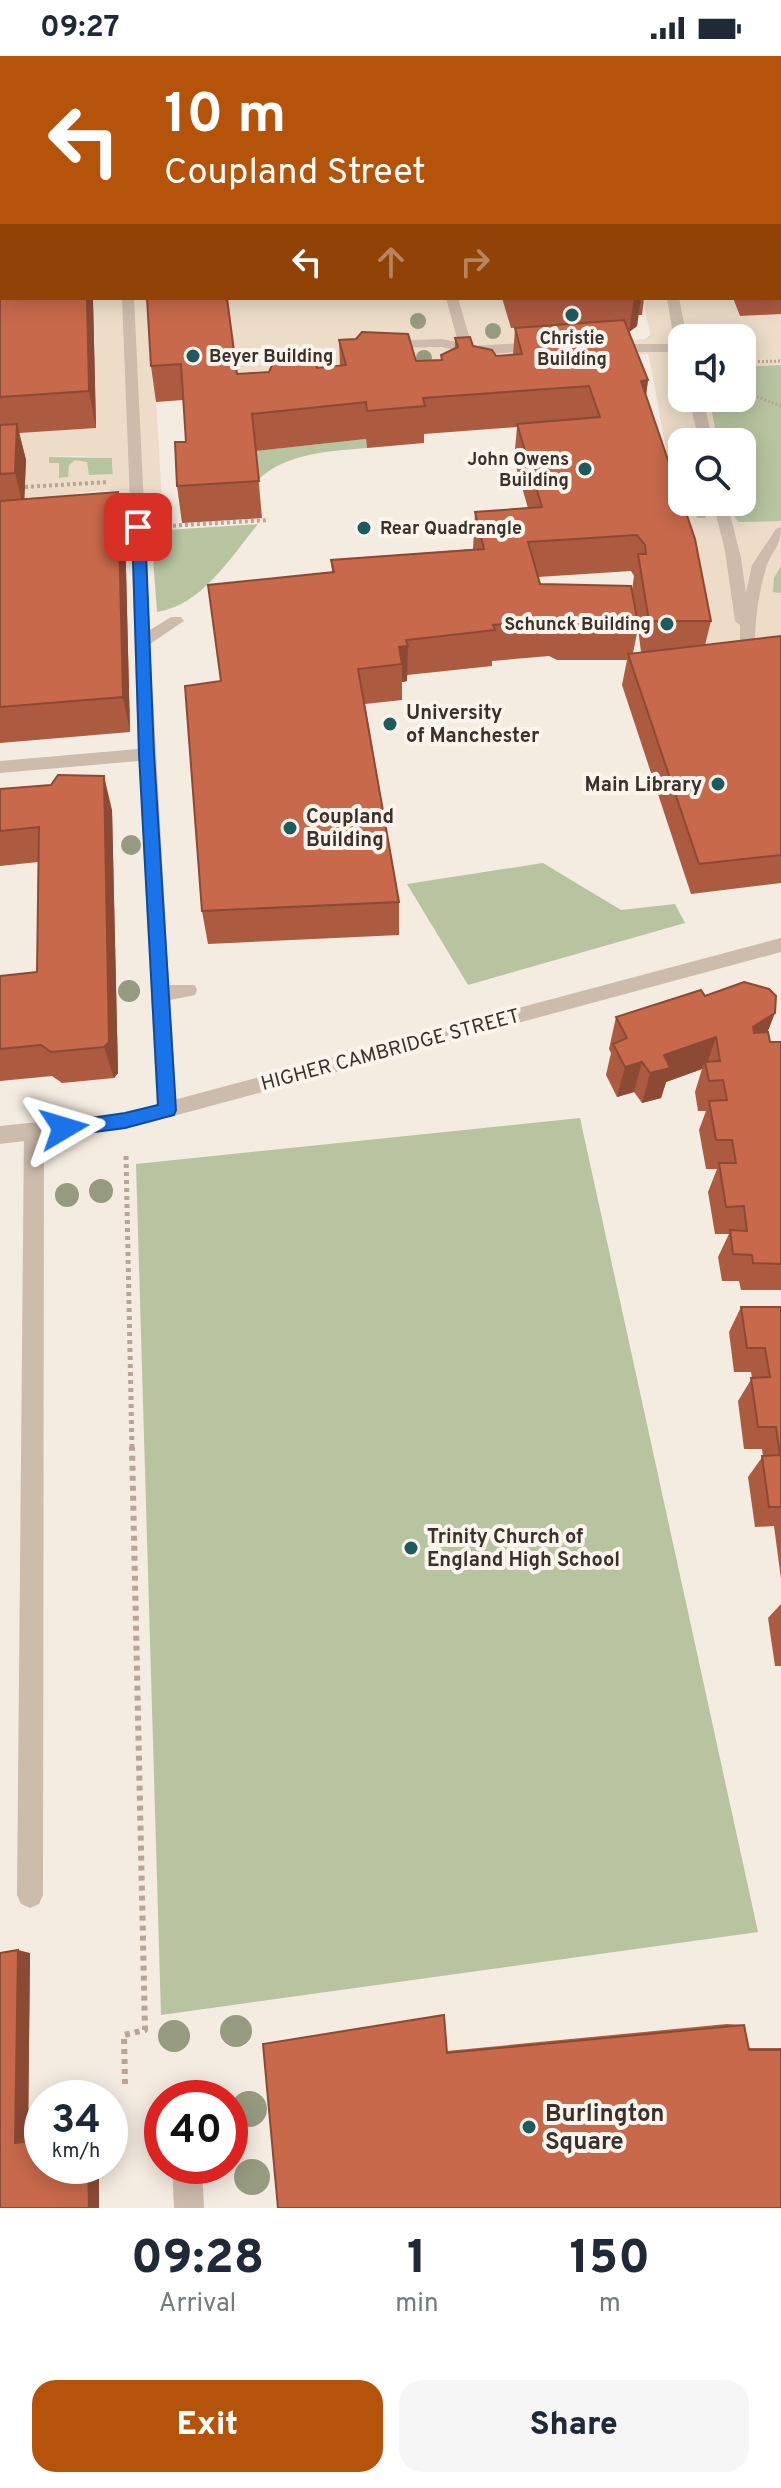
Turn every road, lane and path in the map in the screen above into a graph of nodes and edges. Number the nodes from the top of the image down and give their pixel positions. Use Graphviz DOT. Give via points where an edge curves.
graph roads {
  1 [pos="128,300"];
  2 [pos="452,300"];
  3 [pos="673,300"];
  4 [pos="678,324"];
  5 [pos="390,345"];
  6 [pos="553,345"];
  7 [pos="464,347"];
  8 [pos="600,347"];
  9 [pos="668,348"];
  10 [pos="781,361"];
  11 [pos="756,362"];
  12 [pos="756,396"];
  13 [pos="781,406"];
  14 [pos="137,480"];
  15 [pos="25,487"];
  16 [pos="723,516"];
  17 [pos="269,520"];
  18 [pos="138,527"];
  19 [pos="781,532"];
  20 [pos="176,621"];
  21 [pos="746,637"];
  22 [pos="144,641"];
  23 [pos="749,670"];
  24 [pos="147,754"];
  25 [pos="0,767"];
  26 [pos="780,948"];
  27 [pos="188,990"];
  28 [pos="163,993"];
  29 [pos="167,1110"];
  30 [pos="34,1132"];
  31 [pos="0,1135"];
  32 [pos="126,1156"];
  33 [pos="30,1895"];
  34 [pos="125,2080"];
  35 [pos="188,2184"];
  36 [pos="189,2208"];
  1 -- 14 [label="street"];
  2 -- 7 [label="street"];
  3 -- 4 [label="street"];
  5 -- 7 [label="street"];
  6 -- 7 [label="street" via="474,351"];
  8 -- 9 [label="street"];
  10 -- 11 [label="path"];
  12 -- 13 [label="path"];
  14 -- 15 [label="path"];
  14 -- 18 [label="street"];
  16 -- 21 [label="street"];
  17 -- 18 [label="path"];
  18 -- 22 [label="street"];
  19 -- 21 [label="street" via="759,565"];
  20 -- 22 [label="street"];
  21 -- 23 [label="street"];
  22 -- 24 [label="street"];
  24 -- 25 [label="street"];
  24 -- 28 [label="street"];
  26 -- 29 [label="street, HIGHER CAMBRIDGE STREET"];
  27 -- 28 [label="street"];
  28 -- 29 [label="street"];
  29 -- 30 [label="street, HIGHER CAMBRIDGE STREET"];
  30 -- 31 [label="street, HIGHER CAMBRIDGE STREET"];
  30 -- 33 [label="street"];
  32 -- 34 [label="path" via="145,2030 124,2035"];
  35 -- 36 [label="street"];
}
